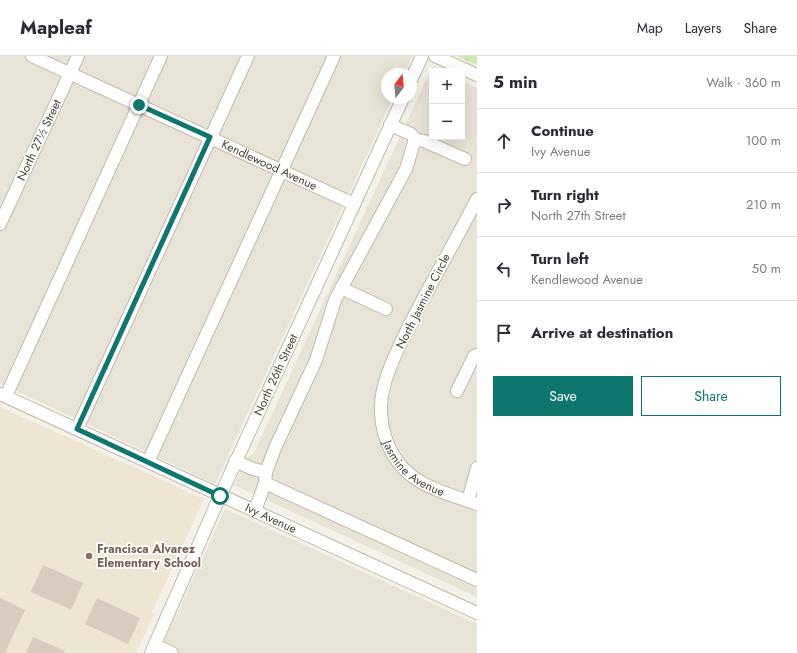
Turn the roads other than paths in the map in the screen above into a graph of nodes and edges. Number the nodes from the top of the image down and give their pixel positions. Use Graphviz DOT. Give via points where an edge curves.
graph roads {
  1 [pos="32,56"];
  2 [pos="78,56"];
  3 [pos="162,56"];
  4 [pos="248,56"];
  5 [pos="334,56"];
  6 [pos="422,56"];
  7 [pos="435,56"];
  8 [pos="416,68"];
  9 [pos="70,74"];
  10 [pos="477,76"];
  11 [pos="400,104"];
  12 [pos="139,105"];
  13 [pos="390,125"];
  14 [pos="210,137"];
  15 [pos="415,139"];
  16 [pos="465,159"];
  17 [pos="282,170"];
  18 [pos="477,199"];
  19 [pos="354,204"];
  20 [pos="0,224"];
  21 [pos="341,288"];
  22 [pos="386,310"];
  23 [pos="477,355"];
  24 [pos="457,391"];
  25 [pos="3,395"];
  26 [pos="382,407"];
  27 [pos="77,429"];
  28 [pos="235,461"];
  29 [pos="148,462"];
  30 [pos="477,468"];
  31 [pos="266,477"];
  32 [pos="220,496"];
  33 [pos="472,503"];
  34 [pos="254,512"];
  35 [pos="477,580"];
  36 [pos="477,613"];
  37 [pos="153,649"];
  38 [pos="172,653"];
  1 -- 9 [label="street, Kendlewood Avenue"];
  2 -- 9 [label="street, North 27½ Street"];
  3 -- 12 [label="street"];
  4 -- 14 [label="street"];
  5 -- 17 [label="street"];
  6 -- 8 [label="street"];
  7 -- 10 [label="street"];
  9 -- 12 [label="street, Kendlewood Avenue"];
  9 -- 20 [label="street, North 27½ Street"];
  11 -- 13 [label="street, North 26th Street"];
  12 -- 14 [label="street, Kendlewood Avenue"];
  12 -- 25 [label="street"];
  13 -- 15 [label="street" via="411,134"];
  13 -- 19 [label="street, North 26th Street"];
  14 -- 17 [label="street, Kendlewood Avenue"];
  14 -- 27 [label="street"];
  15 -- 16 [label="street"];
  15 -- 21 [label="street" via="406,169"];
  17 -- 19 [label="street, Kendlewood Avenue"];
  17 -- 29 [label="street"];
  18 -- 26 [label="street, North Jasmine Circle" via="397,351 384,388"];
  19 -- 28 [label="street, North 26th Street"];
  21 -- 22 [label="street"];
  21 -- 31 [label="street" via="322,345 280,437"];
  23 -- 24 [label="street" via="474,356"];
  25 -- 27 [label="street, Ivy Avenue"];
  26 -- 33 [label="street, Jasmine Avenue" via="384,434 406,471 431,487"];
  27 -- 29 [label="street, Ivy Avenue"];
  28 -- 31 [label="street"];
  28 -- 32 [label="street, North 26th Street"];
  29 -- 32 [label="street, Ivy Avenue"];
  30 -- 33 [label="street"];
  31 -- 34 [label="street"];
  31 -- 35 [label="street"];
  32 -- 34 [label="street, Ivy Avenue"];
  32 -- 37 [label="street, North 26th Street"];
  34 -- 36 [label="street, Ivy Avenue"];
  37 -- 38 [label="street"];
}
